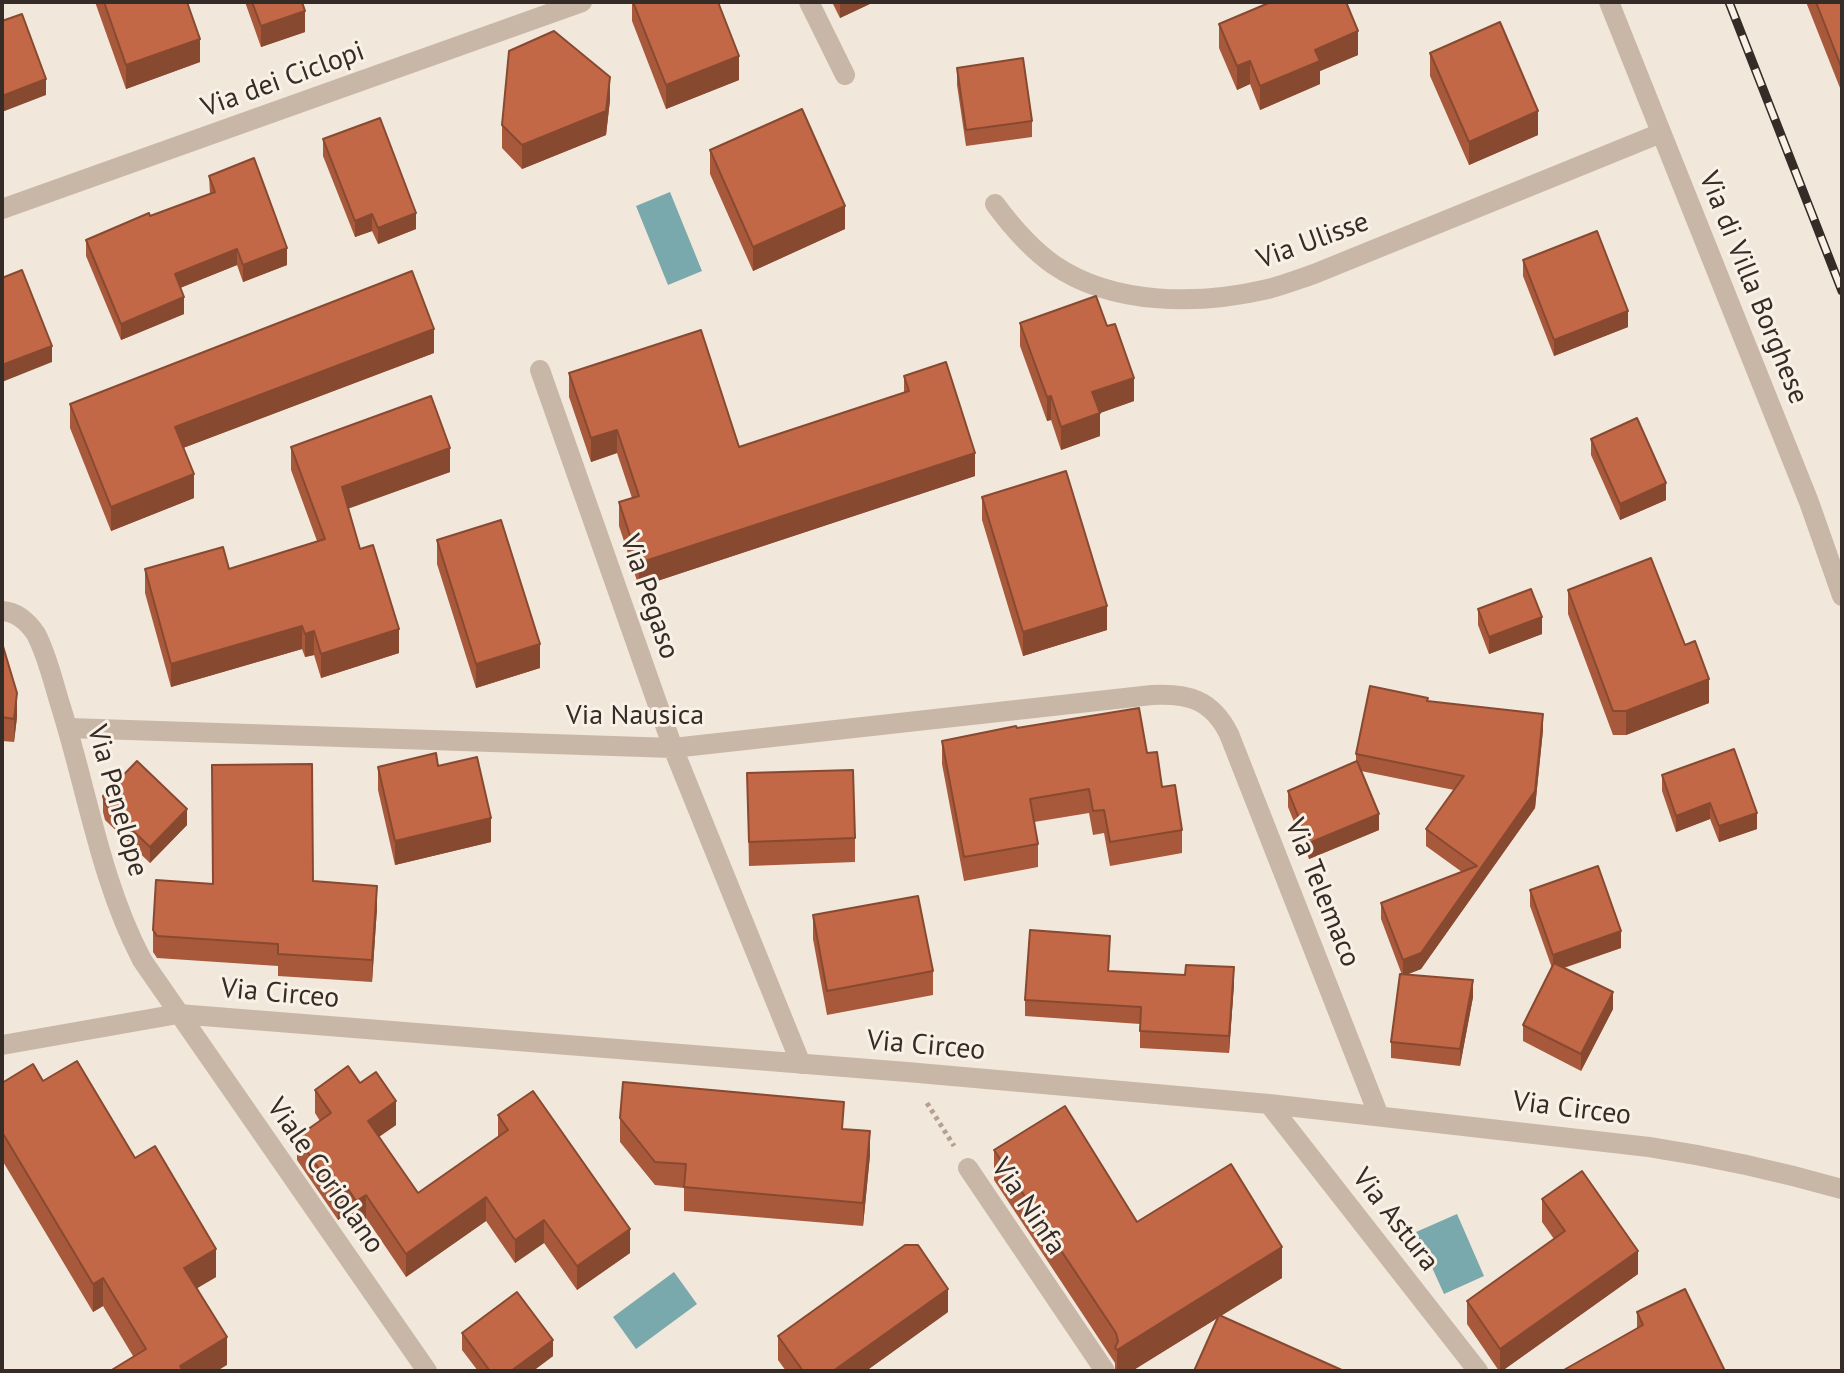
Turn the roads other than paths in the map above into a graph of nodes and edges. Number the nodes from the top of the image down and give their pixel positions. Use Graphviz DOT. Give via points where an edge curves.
graph roads {
  1 [pos="582,2"];
  2 [pos="809,2"];
  3 [pos="1609,2"];
  4 [pos="845,75"];
  5 [pos="1661,133"];
  6 [pos="995,204"];
  7 [pos="2,209"];
  8 [pos="540,370"];
  9 [pos="1842,596"];
  10 [pos="2,611"];
  11 [pos="1200,701"];
  12 [pos="68,728"];
  13 [pos="673,748"];
  14 [pos="178,1014"];
  15 [pos="2,1045"];
  16 [pos="801,1064"];
  17 [pos="1269,1104"];
  18 [pos="1379,1116"];
  19 [pos="968,1168"];
  20 [pos="1842,1189"];
  21 [pos="427,1371"];
  22 [pos="1105,1371"];
  23 [pos="1478,1371"];
  1 -- 7 [label="street, Via dei Ciclopi"];
  2 -- 4 [label="street"];
  3 -- 5 [label="street, Via di Villa Borghese"];
  5 -- 6 [label="street, Via Ulisse" via="1314,274 1230,296 1157,298 1096,286 1054,265"];
  5 -- 9 [label="street, Via di Villa Borghese"];
  8 -- 13 [label="street, Via Pegaso"];
  10 -- 12 [label="street, Via Penelope" via="20,617 35,634"];
  11 -- 13 [label="street, Via Nausica" via="1152,695"];
  11 -- 18 [label="street, Via Telemaco" via="1218,715 1229,734"];
  12 -- 13 [label="street, Via Nausica"];
  12 -- 14 [label="street, Via Penelope" via="124,922"];
  13 -- 16 [label="street, Via Pegaso"];
  14 -- 15 [label="street, Via Circeo"];
  14 -- 16 [label="street, Via Circeo"];
  14 -- 21 [label="street, Viale Coriolano"];
  16 -- 17 [label="street, Via Circeo"];
  17 -- 18 [label="street, Via Circeo"];
  17 -- 23 [label="street, Via Astura"];
  18 -- 20 [label="street, Via Circeo" via="1697,1154"];
  19 -- 22 [label="street, Via Ninfa"];
}
